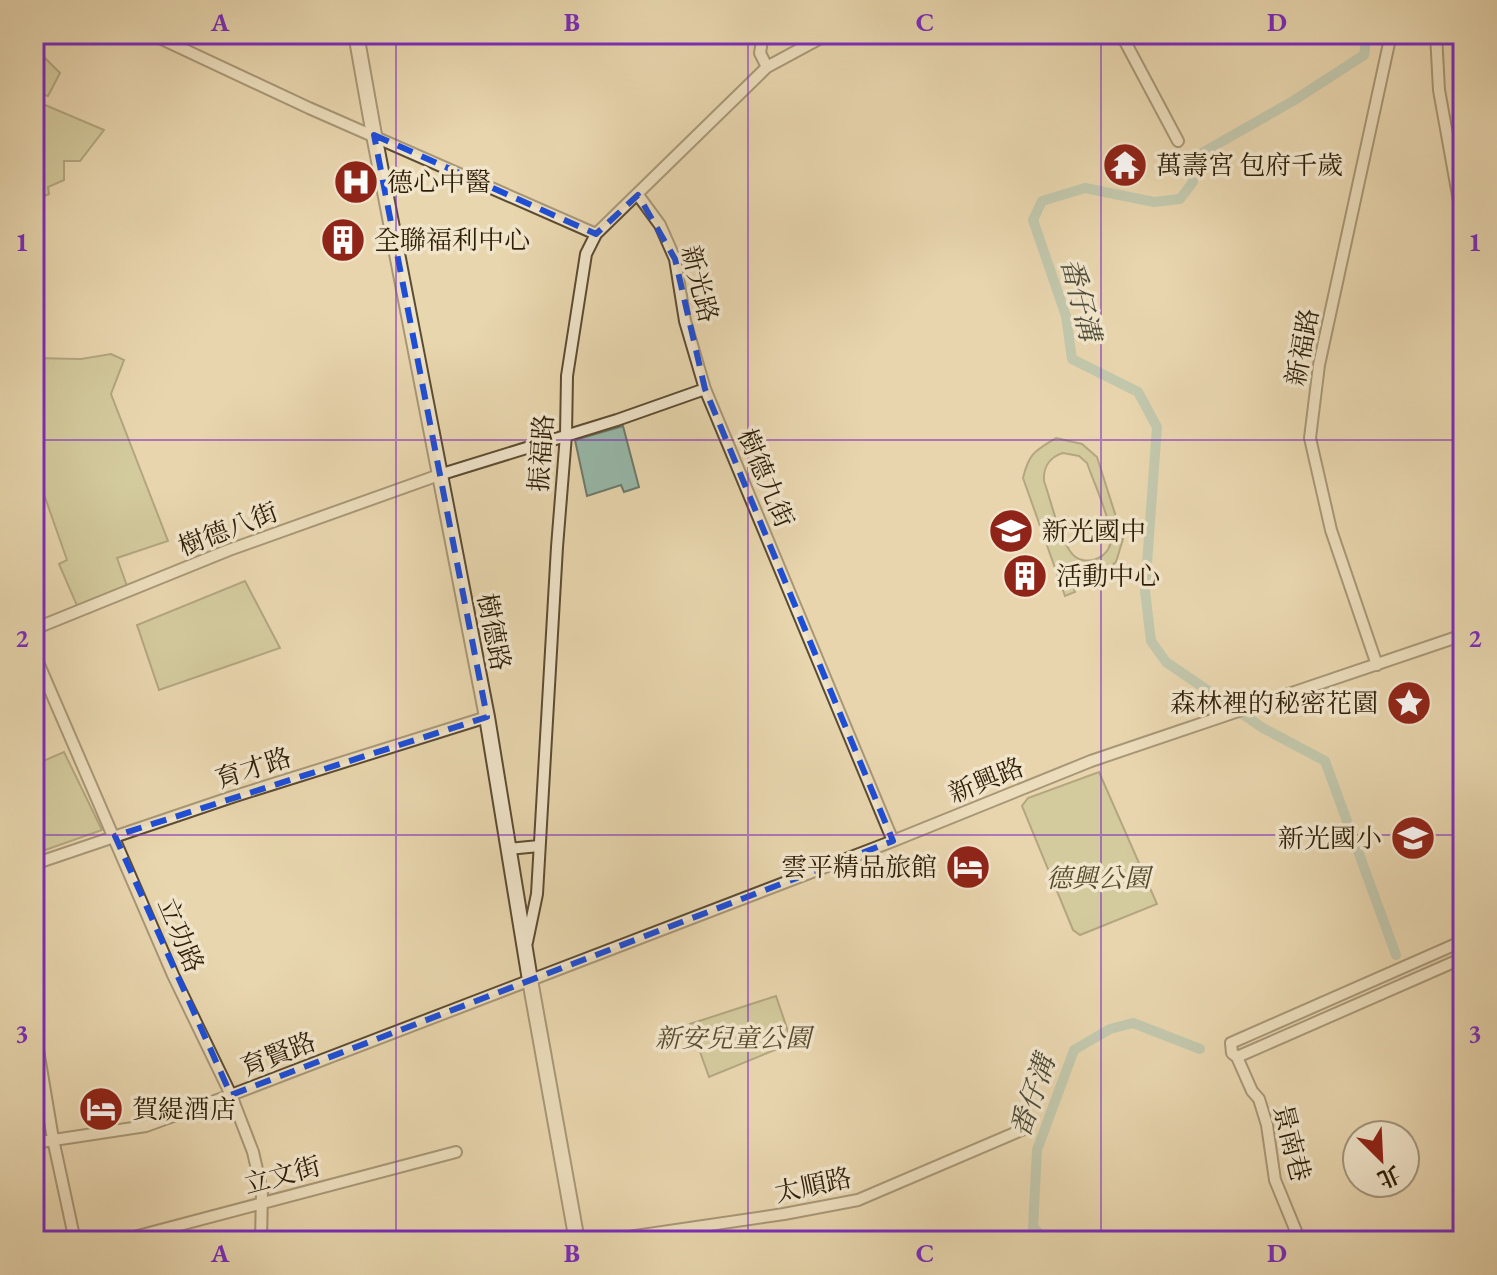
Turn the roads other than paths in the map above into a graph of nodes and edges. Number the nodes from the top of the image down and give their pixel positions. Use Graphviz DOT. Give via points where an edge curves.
graph roads {
  1 [pos="151,34"];
  2 [pos="356,34"];
  3 [pos="763,34"];
  4 [pos="828,34"];
  5 [pos="1121,34"];
  6 [pos="1391,34"];
  7 [pos="1436,34"];
  8 [pos="767,67"];
  9 [pos="374,135"];
  10 [pos="1178,141"];
  11 [pos="638,195"];
  12 [pos="1463,223"];
  13 [pos="596,234"];
  14 [pos="705,389"];
  15 [pos="566,435"];
  16 [pos="439,475"];
  17 [pos="34,629"];
  18 [pos="1463,635"];
  19 [pos="34,653"];
  20 [pos="1377,665"];
  21 [pos="487,717"];
  22 [pos="115,836"];
  23 [pos="893,841"];
  24 [pos="539,846"];
  25 [pos="508,849"];
  26 [pos="34,864"];
  27 [pos="1463,941"];
  28 [pos="525,951"];
  29 [pos="1463,958"];
  30 [pos="1388,974"];
  31 [pos="530,980"];
  32 [pos="1406,982"];
  33 [pos="34,1026"];
  34 [pos="1237,1057"];
  35 [pos="231,1095"];
  36 [pos="1024,1129"];
  37 [pos="53,1139"];
  38 [pos="34,1143"];
  39 [pos="456,1152"];
  40 [pos="263,1202"];
  41 [pos="75,1241"];
  42 [pos="119,1241"];
  43 [pos="261,1241"];
  44 [pos="577,1241"];
  45 [pos="601,1241"];
  46 [pos="1300,1241"];
  1 -- 9 [label="street"];
  2 -- 9 [label="street, 樹德路"];
  3 -- 8 [label="street" via="760,53"];
  4 -- 8 [label="street, 振福路"];
  5 -- 10 [label="street"];
  6 -- 20 [label="street, 新福路" via="1319,365 1310,438 1331,530"];
  7 -- 12 [label="street" via="1439,90"];
  8 -- 11 [label="street, 振福路"];
  9 -- 13 [label="street"];
  9 -- 16 [label="street, 樹德路"];
  11 -- 13 [label="street, 振福路"];
  11 -- 14 [label="street, 新光路" via="660,225 675,259 685,321"];
  13 -- 15 [label="street, 振福路" via="586,254 571,343"];
  14 -- 15 [label="street"];
  14 -- 23 [label="street, 樹德九街"];
  15 -- 16 [label="street"];
  15 -- 24 [label="street, 振福路"];
  16 -- 17 [label="street, 樹德八街" via="229,550"];
  16 -- 21 [label="street, 樹德路"];
  18 -- 20 [label="street, 新興路"];
  19 -- 22 [label="street, 立功路"];
  20 -- 23 [label="street, 新興路" via="1091,761"];
  21 -- 22 [label="street, 育才路"];
  21 -- 25 [label="street, 樹德路"];
  22 -- 26 [label="street, 育才路"];
  22 -- 35 [label="street, 立功路"];
  23 -- 31 [label="street, 新興路"];
  24 -- 25 [label="street"];
  24 -- 28 [label="street, 振福路" via="537,896"];
  25 -- 28 [label="street, 樹德路"];
  27 -- 30 [label="street"];
  28 -- 31 [label="street, 樹德路"];
  29 -- 32 [label="street"];
  30 -- 32 [label="street"];
  30 -- 34 [label="street, 景南巷" via="1231,1043"];
  31 -- 35 [label="street, 育賢路"];
  31 -- 44 [label="street, 樹德路"];
  32 -- 34 [label="street"];
  33 -- 37 [label="street"];
  34 -- 46 [label="street, 景南巷" via="1259,1099 1275,1180"];
  35 -- 37 [label="street, 育賢路" via="146,1126"];
  35 -- 40 [label="street, 立功路" via="253,1152"];
  36 -- 45 [label="street, 太順路" via="858,1200"];
  37 -- 38 [label="street, 育賢路"];
  37 -- 41 [label="street"];
  39 -- 40 [label="street, 立文街"];
  40 -- 42 [label="street, 立文街"];
  40 -- 43 [label="street, 立功路"];
}
